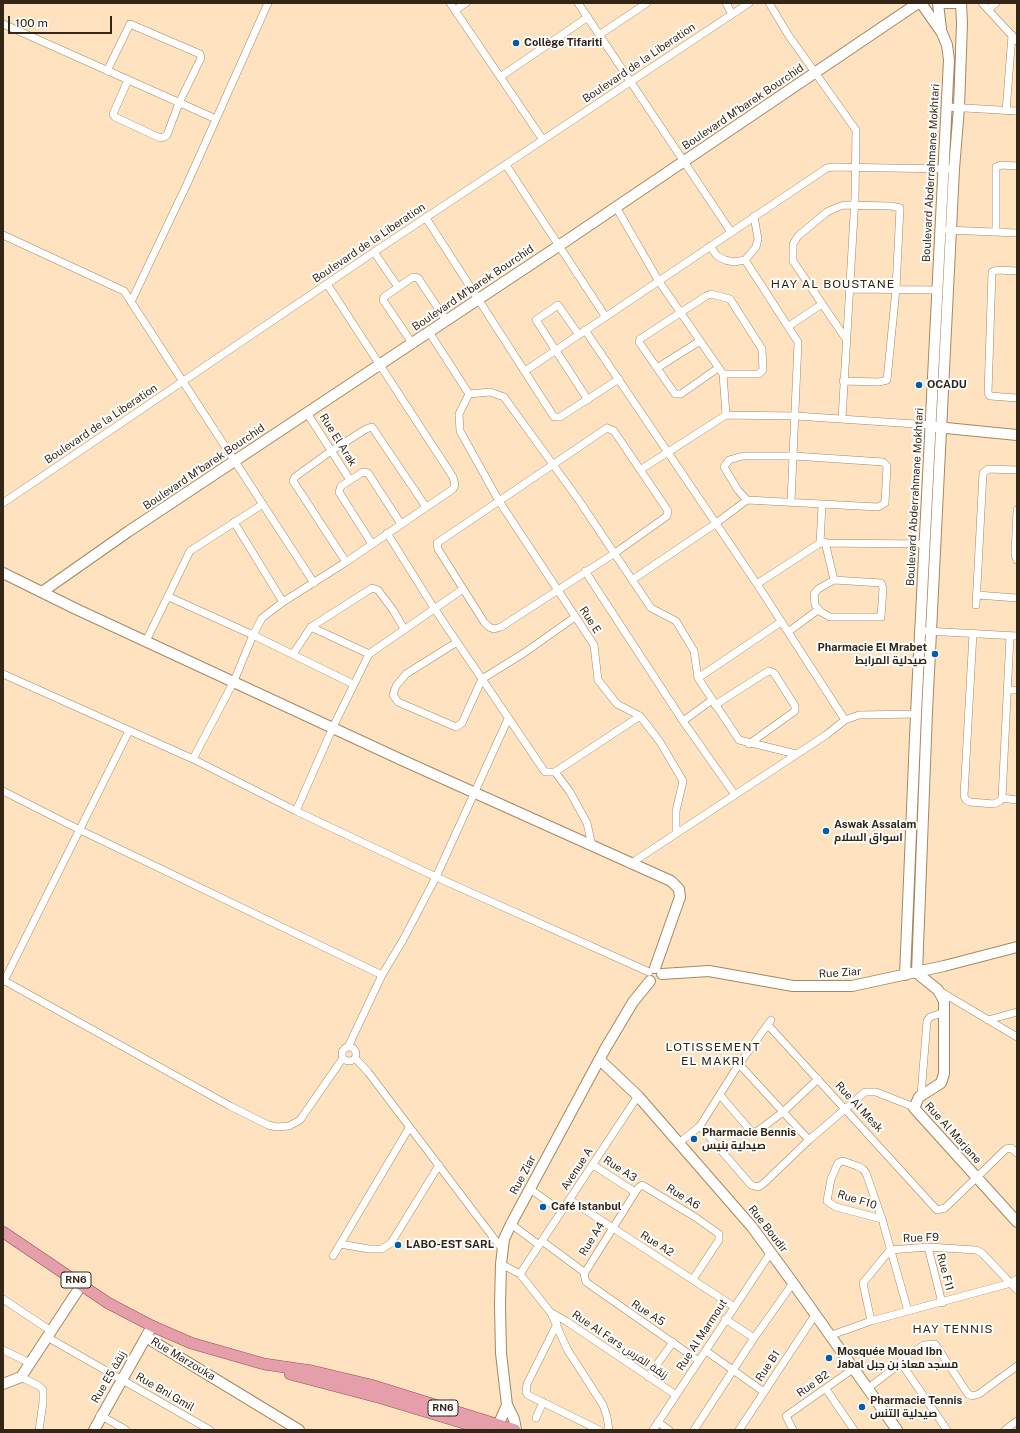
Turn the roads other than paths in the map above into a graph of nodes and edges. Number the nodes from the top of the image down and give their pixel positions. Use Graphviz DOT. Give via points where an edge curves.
graph roads {
  1 [pos="268,3"];
  2 [pos="450,3"];
  3 [pos="466,3"];
  4 [pos="578,3"];
  5 [pos="647,3"];
  6 [pos="726,3"];
  7 [pos="749,3"];
  8 [pos="769,3"];
  9 [pos="919,3"];
  10 [pos="938,3"];
  11 [pos="945,3"];
  12 [pos="956,3"];
  13 [pos="961,3"];
  14 [pos="976,3"];
  15 [pos="996,3"];
  16 [pos="986,7"];
  17 [pos="455,10"];
  18 [pos="732,14"];
  19 [pos="588,17"];
  20 [pos="3,24"];
  21 [pos="942,33"];
  22 [pos="599,35"];
  23 [pos="1012,35"];
  24 [pos="1017,41"];
  25 [pos="107,71"];
  26 [pos="816,73"];
  27 [pos="500,77"];
  28 [pos="128,80"];
  29 [pos="632,82"];
  30 [pos="179,103"];
  31 [pos="947,107"];
  32 [pos="959,108"];
  33 [pos="1006,111"];
  34 [pos="1017,111"];
  35 [pos="216,119"];
  36 [pos="543,140"];
  37 [pos="683,162"];
  38 [pos="506,165"];
  39 [pos="1017,166"];
  40 [pos="856,168"];
  41 [pos="949,169"];
  42 [pos="855,206"];
  43 [pos="616,207"];
  44 [pos="754,216"];
  45 [pos="426,218"];
  46 [pos="941,229"];
  47 [pos="952,230"];
  48 [pos="731,232"];
  49 [pos="996,232"];
  50 [pos="1017,233"];
  51 [pos="3,235"];
  52 [pos="560,245"];
  53 [pos="710,246"];
  54 [pos="374,252"];
  55 [pos="746,260"];
  56 [pos="1017,271"];
  57 [pos="658,280"];
  58 [pos="327,284"];
  59 [pos="398,287"];
  60 [pos="850,288"];
  61 [pos="896,289"];
  62 [pos="937,290"];
  63 [pos="478,298"];
  64 [pos="131,302"];
  65 [pos="822,304"];
  66 [pos="680,312"];
  67 [pos="605,316"];
  68 [pos="446,320"];
  69 [pos="789,326"];
  70 [pos="429,332"];
  71 [pos="582,333"];
  72 [pos="846,339"];
  73 [pos="700,341"];
  74 [pos="412,343"];
  75 [pos="556,350"];
  76 [pos="379,364"];
  77 [pos="658,368"];
  78 [pos="525,371"];
  79 [pos="720,371"];
  80 [pos="619,379"];
  81 [pos="844,381"];
  82 [pos="183,382"];
  83 [pos="469,394"];
  84 [pos="1017,398"];
  85 [pos="588,400"];
  86 [pos="307,413"];
  87 [pos="726,416"];
  88 [pos="796,416"];
  89 [pos="842,419"];
  90 [pos="930,425"];
  91 [pos="942,428"];
  92 [pos="1017,435"];
  93 [pos="331,451"];
  94 [pos="668,452"];
  95 [pos="794,456"];
  96 [pos="235,460"];
  97 [pos="552,464"];
  98 [pos="640,470"];
  99 [pos="1017,470"];
  100 [pos="350,480"];
  101 [pos="747,500"];
  102 [pos="498,501"];
  103 [pos="791,502"];
  104 [pos="3,503"];
  105 [pos="263,504"];
  106 [pos="822,504"];
  107 [pos="426,507"];
  108 [pos="1017,510"];
  109 [pos="234,522"];
  110 [pos="401,524"];
  111 [pos="715,524"];
  112 [pos="387,533"];
  113 [pos="823,542"];
  114 [pos="372,544"];
  115 [pos="924,544"];
  116 [pos="615,553"];
  117 [pos="1017,560"];
  118 [pos="346,562"];
  119 [pos="585,571"];
  120 [pos="3,573"];
  121 [pos="632,580"];
  122 [pos="834,580"];
  123 [pos="314,582"];
  124 [pos="757,584"];
  125 [pos="463,589"];
  126 [pos="557,590"];
  127 [pos="42,592"];
  128 [pos="977,596"];
  129 [pos="169,597"];
  130 [pos="1017,598"];
  131 [pos="283,602"];
  132 [pos="976,605"];
  133 [pos="434,608"];
  134 [pos="818,610"];
  135 [pos="576,616"];
  136 [pos="781,622"];
  137 [pos="311,627"];
  138 [pos="404,629"];
  139 [pos="920,630"];
  140 [pos="932,631"];
  141 [pos="788,632"];
  142 [pos="973,633"];
  143 [pos="253,635"];
  144 [pos="1013,636"];
  145 [pos="146,642"];
  146 [pos="457,642"];
  147 [pos="293,654"];
  148 [pos="369,654"];
  149 [pos="3,674"];
  150 [pos="698,678"];
  151 [pos="482,679"];
  152 [pos="234,681"];
  153 [pos="353,684"];
  154 [pos="1007,690"];
  155 [pos="1017,690"];
  156 [pos="714,703"];
  157 [pos="916,714"];
  158 [pos="640,716"];
  159 [pos="508,719"];
  160 [pos="846,720"];
  161 [pos="683,721"];
  162 [pos="332,727"];
  163 [pos="129,730"];
  164 [pos="750,744"];
  165 [pos="796,754"];
  166 [pos="193,759"];
  167 [pos="556,772"];
  168 [pos="3,791"];
  169 [pos="475,792"];
  170 [pos="735,795"];
  171 [pos="1002,798"];
  172 [pos="1017,800"];
  173 [pos="296,810"];
  174 [pos="912,811"];
  175 [pos="923,812"];
  176 [pos="80,830"];
  177 [pos="676,832"];
  178 [pos="592,846"];
  179 [pos="909,863"];
  180 [pos="921,863"];
  181 [pos="630,864"];
  182 [pos="436,877"];
  183 [pos="1017,947"];
  184 [pos="917,973"];
  185 [pos="654,974"];
  186 [pos="382,975"];
  187 [pos="905,976"];
  188 [pos="4,980"];
  189 [pos="938,990"];
  190 [pos="945,1012"];
  191 [pos="1017,1012"];
  192 [pos="988,1020"];
  193 [pos="1017,1037"];
  194 [pos="348,1047"];
  195 [pos="343,1058"];
  196 [pos="355,1058"];
  197 [pos="600,1060"];
  198 [pos="739,1064"];
  199 [pos="818,1078"];
  200 [pos="720,1095"];
  201 [pos="921,1095"];
  202 [pos="638,1096"];
  203 [pos="914,1107"];
  204 [pos="845,1109"];
  205 [pos="783,1112"];
  206 [pos="700,1126"];
  207 [pos="409,1128"];
  208 [pos="809,1140"];
  209 [pos="679,1143"];
  210 [pos="1017,1153"];
  211 [pos="593,1164"];
  212 [pos="439,1165"];
  213 [pos="976,1178"];
  214 [pos="530,1189"];
  215 [pos="636,1190"];
  216 [pos="570,1200"];
  217 [pos="561,1211"];
  218 [pos="882,1219"];
  219 [pos="1017,1222"];
  220 [pos="510,1224"];
  221 [pos="612,1228"];
  222 [pos="3,1232"];
  223 [pos="540,1243"];
  224 [pos="340,1244"];
  225 [pos="928,1247"];
  226 [pos="502,1249"];
  227 [pos="890,1250"];
  228 [pos="770,1252"];
  229 [pos="333,1256"];
  230 [pos="501,1264"];
  231 [pos="584,1272"];
  232 [pos="520,1274"];
  233 [pos="693,1279"];
  234 [pos="1014,1281"];
  235 [pos="586,1282"];
  236 [pos="794,1283"];
  237 [pos="82,1284"];
  238 [pos="1017,1290"];
  239 [pos="3,1299"];
  240 [pos="942,1303"];
  241 [pos="733,1306"];
  242 [pos="908,1311"];
  243 [pos="552,1313"];
  244 [pos="815,1315"];
  245 [pos="725,1319"];
  246 [pos="871,1321"];
  247 [pos="557,1324"];
  248 [pos="152,1326"];
  249 [pos="49,1334"];
  250 [pos="829,1336"];
  251 [pos="146,1337"];
  252 [pos="754,1338"];
  253 [pos="673,1342"];
  254 [pos="3,1350"];
  255 [pos="706,1351"];
  256 [pos="699,1361"];
  257 [pos="901,1362"];
  258 [pos="30,1363"];
  259 [pos="264,1364"];
  260 [pos="1017,1366"];
  261 [pos="852,1369"];
  262 [pos="734,1370"];
  263 [pos="21,1377"];
  264 [pos="648,1377"];
  265 [pos="121,1379"];
  266 [pos="3,1384"];
  267 [pos="826,1389"];
  268 [pos="867,1389"];
  269 [pos="369,1390"];
  270 [pos="764,1392"];
  271 [pos="676,1395"];
  272 [pos="543,1402"];
  273 [pos="507,1405"];
  274 [pos="100,1415"];
  275 [pos="536,1418"];
  276 [pos="1017,1421"];
  277 [pos="658,1422"];
  278 [pos="583,1423"];
  279 [pos="497,1427"];
  280 [pos="39,1430"];
  281 [pos="94,1430"];
  282 [pos="126,1430"];
  283 [pos="210,1430"];
  284 [pos="299,1430"];
  285 [pos="487,1430"];
  286 [pos="515,1430"];
  287 [pos="580,1430"];
  288 [pos="599,1430"];
  289 [pos="609,1430"];
  290 [pos="653,1430"];
  291 [pos="669,1430"];
  292 [pos="694,1430"];
  293 [pos="740,1430"];
  294 [pos="793,1430"];
  295 [pos="854,1430"];
  296 [pos="897,1430"];
  297 [pos="947,1430"];
  298 [pos="1005,1430"];
  1 -- 35 [label="street"];
  2 -- 17 [label="street"];
  3 -- 17 [label="street"];
  4 -- 19 [label="street"];
  5 -- 22 [label="street"];
  6 -- 18 [label="street"];
  7 -- 18 [label="street, Boulevard de la Liberation"];
  8 -- 26 [label="street"];
  9 -- 21 [label="street, Boulevard Abderrahmane Mokhtari"];
  9 -- 26 [label="street, Boulevard M'barek Bourchid"];
  10 -- 21 [label="street"];
  11 -- 12 [label="street"];
  13 -- 32 [label="street, Boulevard Abderrahmane Mokhtari"];
  14 -- 16 [label="street"];
  15 -- 16 [label="street"];
  16 -- 23 [label="street"];
  17 -- 27 [label="street"];
  18 -- 29 [label="street, Boulevard de la Liberation"];
  19 -- 22 [label="street"];
  19 -- 27 [label="street"];
  20 -- 25 [label="street"];
  21 -- 31 [label="street, Boulevard Abderrahmane Mokhtari" via="949,60"];
  22 -- 29 [label="street"];
  23 -- 24 [label="street"];
  23 -- 33 [label="street"];
  25 -- 28 [label="street"];
  25 -- 30 [label="street" via="130,24 198,51 201,58"];
  26 -- 37 [label="street, Boulevard M'barek Bourchid"];
  26 -- 40 [label="street" via="856,130"];
  27 -- 36 [label="street"];
  28 -- 30 [label="street"];
  28 -- 30 [label="street" via="113,114 160,138 167,135"];
  29 -- 36 [label="street, Boulevard de la Liberation"];
  29 -- 37 [label="street"];
  30 -- 35 [label="street"];
  31 -- 32 [label="street"];
  31 -- 41 [label="street, Boulevard Abderrahmane Mokhtari"];
  32 -- 33 [label="street"];
  32 -- 41 [label="street, Boulevard Abderrahmane Mokhtari"];
  33 -- 34 [label="street"];
  35 -- 64 [label="street"];
  36 -- 38 [label="street, Boulevard de la Liberation"];
  37 -- 43 [label="street, Boulevard M'barek Bourchid"];
  37 -- 48 [label="street"];
  38 -- 45 [label="street, Boulevard de la Liberation"];
  38 -- 52 [label="street"];
  39 -- 49 [label="street" via="1001,164 996,167"];
  40 -- 41 [label="street"];
  40 -- 42 [label="street"];
  40 -- 44 [label="street" via="826,168"];
  41 -- 46 [label="street, Boulevard Abderrahmane Mokhtari"];
  41 -- 47 [label="street, Boulevard Abderrahmane Mokhtari"];
  42 -- 60 [label="street"];
  42 -- 61 [label="street" via="900,208"];
  42 -- 65 [label="street" via="844,205 827,212 798,236 793,244 793,261"];
  43 -- 52 [label="street, Boulevard M'barek Bourchid"];
  43 -- 57 [label="street"];
  44 -- 48 [label="street"];
  44 -- 55 [label="street" via="758,239 756,247"];
  45 -- 54 [label="street, Boulevard de la Liberation"];
  45 -- 63 [label="street"];
  46 -- 47 [label="street"];
  46 -- 62 [label="street, Boulevard Abderrahmane Mokhtari"];
  47 -- 49 [label="street"];
  47 -- 91 [label="street, Boulevard Abderrahmane Mokhtari"];
  48 -- 53 [label="street"];
  49 -- 50 [label="street"];
  51 -- 64 [label="street" via="122,289"];
  52 -- 63 [label="street, Boulevard M'barek Bourchid"];
  52 -- 67 [label="street"];
  53 -- 55 [label="street" via="717,256 725,260"];
  53 -- 57 [label="street"];
  54 -- 58 [label="street, Boulevard de la Liberation"];
  54 -- 59 [label="street"];
  55 -- 69 [label="street"];
  56 -- 84 [label="street" via="992,272 988,394"];
  57 -- 66 [label="street"];
  57 -- 67 [label="street"];
  58 -- 76 [label="street"];
  58 -- 82 [label="street, Boulevard de la Liberation"];
  59 -- 68 [label="street" via="413,277 418,278"];
  59 -- 74 [label="street" via="383,300"];
  60 -- 61 [label="street"];
  60 -- 72 [label="street"];
  61 -- 62 [label="street"];
  61 -- 81 [label="street" via="887,380"];
  62 -- 90 [label="street, Boulevard Abderrahmane Mokhtari"];
  63 -- 68 [label="street, Boulevard M'barek Bourchid"];
  63 -- 78 [label="street"];
  64 -- 82 [label="street"];
  65 -- 69 [label="street"];
  65 -- 72 [label="street"];
  66 -- 73 [label="street"];
  66 -- 77 [label="street" via="640,339"];
  66 -- 79 [label="street" via="710,294 732,301 762,348 763,370 759,374"];
  67 -- 71 [label="street"];
  68 -- 70 [label="street, Boulevard M'barek Bourchid"];
  69 -- 88 [label="street" via="798,342"];
  70 -- 74 [label="street, Boulevard M'barek Bourchid"];
  70 -- 83 [label="street"];
  71 -- 75 [label="street"];
  71 -- 75 [label="street" via="561,306 555,305 536,321"];
  71 -- 80 [label="street"];
  72 -- 81 [label="street"];
  73 -- 77 [label="street"];
  73 -- 79 [label="street"];
  74 -- 76 [label="street, Boulevard M'barek Bourchid"];
  75 -- 78 [label="street"];
  75 -- 85 [label="street"];
  76 -- 86 [label="street, Boulevard M'barek Bourchid"];
  76 -- 107 [label="street" via="455,481 453,488"];
  77 -- 79 [label="street" via="678,395"];
  78 -- 85 [label="street" via="556,418"];
  79 -- 87 [label="street"];
  80 -- 85 [label="street"];
  80 -- 94 [label="street"];
  81 -- 89 [label="street"];
  82 -- 96 [label="street"];
  82 -- 104 [label="street, Boulevard de la Liberation"];
  83 -- 97 [label="street" via="490,392 504,397"];
  83 -- 102 [label="street, Rue E" via="458,414 460,431"];
  86 -- 93 [label="street, Rue El Arak"];
  86 -- 96 [label="street, Boulevard M'barek Bourchid"];
  87 -- 88 [label="street"];
  87 -- 94 [label="street"];
  88 -- 89 [label="street"];
  88 -- 95 [label="street"];
  89 -- 90 [label="street"];
  90 -- 91 [label="street"];
  90 -- 115 [label="street, Boulevard Abderrahmane Mokhtari"];
  91 -- 92 [label="street"];
  91 -- 140 [label="street, Boulevard Abderrahmane Mokhtari"];
  93 -- 100 [label="street, Rue El Arak"];
  93 -- 107 [label="street" via="366,428 372,427"];
  93 -- 118 [label="street" via="293,481"];
  94 -- 98 [label="street"];
  94 -- 111 [label="street"];
  95 -- 101 [label="street" via="743,456 726,463 725,470"];
  95 -- 103 [label="street"];
  95 -- 106 [label="street" via="877,460 886,464 886,499 882,506"];
  96 -- 105 [label="street"];
  96 -- 127 [label="street, Boulevard M'barek Bourchid"];
  97 -- 98 [label="street" via="604,428 610,428"];
  97 -- 102 [label="street"];
  97 -- 116 [label="street"];
  98 -- 116 [label="street" via="668,511 664,519"];
  99 -- 128 [label="street" via="988,469 983,473"];
  100 -- 110 [label="street" via="363,472 368,473"];
  100 -- 114 [label="street" via="340,487 339,492"];
  101 -- 103 [label="street"];
  101 -- 111 [label="street"];
  102 -- 125 [label="street" via="437,543 438,549"];
  102 -- 126 [label="street, Rue E"];
  103 -- 106 [label="street"];
  105 -- 109 [label="street"];
  105 -- 123 [label="street"];
  106 -- 113 [label="street"];
  107 -- 110 [label="street"];
  108 -- 117 [label="street"];
  109 -- 129 [label="street" via="190,551"];
  109 -- 131 [label="street"];
  110 -- 112 [label="street"];
  111 -- 121 [label="street"];
  111 -- 124 [label="street"];
  112 -- 114 [label="street"];
  112 -- 133 [label="street"];
  113 -- 115 [label="street"];
  113 -- 122 [label="street"];
  113 -- 124 [label="street"];
  114 -- 118 [label="street"];
  115 -- 139 [label="street, Boulevard Abderrahmane Mokhtari"];
  116 -- 119 [label="street"];
  116 -- 121 [label="street"];
  118 -- 123 [label="street"];
  119 -- 126 [label="street"];
  119 -- 161 [label="street"];
  120 -- 127 [label="street"];
  121 -- 150 [label="street" via="651,608 678,623 694,651"];
  122 -- 134 [label="street" via="814,594"];
  122 -- 134 [label="street" via="881,582 881,617 830,617"];
  123 -- 131 [label="street"];
  124 -- 136 [label="street"];
  125 -- 126 [label="street" via="484,622 494,629"];
  125 -- 133 [label="street"];
  126 -- 135 [label="street, Rue E"];
  127 -- 145 [label="street"];
  128 -- 130 [label="street"];
  128 -- 132 [label="street"];
  129 -- 143 [label="street"];
  129 -- 145 [label="street"];
  131 -- 143 [label="street" via="260,620"];
  133 -- 138 [label="street"];
  133 -- 146 [label="street"];
  134 -- 141 [label="street"];
  135 -- 151 [label="street" via="524,654"];
  135 -- 158 [label="street, Rue E" via="594,646 598,680 617,704"];
  136 -- 141 [label="street"];
  136 -- 150 [label="street"];
  137 -- 138 [label="street" via="373,588 381,593"];
  137 -- 147 [label="street"];
  137 -- 148 [label="street"];
  138 -- 148 [label="street"];
  139 -- 140 [label="street"];
  139 -- 157 [label="street, Boulevard Abderrahmane Mokhtari"];
  140 -- 142 [label="street"];
  140 -- 175 [label="street, Boulevard Abderrahmane Mokhtari"];
  141 -- 160 [label="street"];
  142 -- 144 [label="street"];
  142 -- 171 [label="street" via="964,796 970,802 994,804"];
  143 -- 147 [label="street"];
  143 -- 152 [label="street"];
  144 -- 154 [label="street"];
  145 -- 152 [label="street"];
  146 -- 151 [label="street"];
  146 -- 151 [label="street" via="406,674 396,686 394,698 458,727 462,724"];
  147 -- 153 [label="street"];
  148 -- 153 [label="street"];
  149 -- 163 [label="street"];
  150 -- 156 [label="street"];
  151 -- 159 [label="street"];
  152 -- 162 [label="street"];
  152 -- 166 [label="street"];
  153 -- 162 [label="street"];
  154 -- 155 [label="street"];
  154 -- 171 [label="street"];
  156 -- 161 [label="street"];
  156 -- 164 [label="street" via="739,740"];
  156 -- 164 [label="street" via="765,673 774,673 796,711"];
  157 -- 160 [label="street" via="860,716"];
  157 -- 174 [label="street, Boulevard Abderrahmane Mokhtari"];
  158 -- 167 [label="street"];
  158 -- 177 [label="street, Rue E" via="660,742 683,780 676,811"];
  159 -- 167 [label="street" via="543,770 549,774"];
  159 -- 169 [label="street"];
  160 -- 165 [label="street"];
  161 -- 170 [label="street"];
  162 -- 169 [label="street"];
  162 -- 173 [label="street"];
  163 -- 166 [label="street"];
  163 -- 176 [label="street"];
  164 -- 165 [label="street"];
  165 -- 170 [label="street"];
  166 -- 173 [label="street"];
  167 -- 178 [label="street" via="587,823"];
  168 -- 176 [label="street"];
  169 -- 178 [label="street"];
  169 -- 182 [label="street"];
  170 -- 177 [label="street"];
  171 -- 172 [label="street"];
  173 -- 182 [label="street"];
  174 -- 175 [label="street"];
  174 -- 179 [label="street, Boulevard Abderrahmane Mokhtari"];
  175 -- 180 [label="street, Boulevard Abderrahmane Mokhtari"];
  176 -- 186 [label="street"];
  176 -- 188 [label="street"];
  177 -- 181 [label="street"];
  178 -- 181 [label="street"];
  179 -- 180 [label="street"];
  179 -- 187 [label="street, Boulevard Abderrahmane Mokhtari"];
  180 -- 184 [label="street, Boulevard Abderrahmane Mokhtari"];
  181 -- 185 [label="street" via="671,881 680,891"];
  182 -- 185 [label="street"];
  182 -- 186 [label="street"];
  183 -- 184 [label="street, Rue Ziar"];
  184 -- 187 [label="street, Rue Ziar"];
  184 -- 189 [label="street"];
  185 -- 187 [label="street, Rue Ziar" via="709,971 788,985 817,987 852,986"];
  185 -- 197 [label="street, Rue Ziar" via="627,1011"];
  186 -- 194 [label="street"];
  188 -- 195 [label="street" via="268,1125 289,1126 300,1120"];
  189 -- 190 [label="street, Rue Al Marjane" via="944,1001"];
  189 -- 192 [label="street"];
  190 -- 201 [label="street, Rue Al Marjane" via="943,1078 940,1084"];
  190 -- 201 [label="street" via="930,1017 925,1025"];
  191 -- 192 [label="street"];
  192 -- 193 [label="street"];
  194 -- 195 [label="street" via="343,1050"];
  194 -- 196 [label="street" via="355,1051"];
  195 -- 196 [label="street" via="348,1061"];
  196 -- 207 [label="street"];
  197 -- 202 [label="street, Rue Boudir"];
  197 -- 214 [label="street, Rue Ziar"];
  198 -- 199 [label="street, Rue Al Mesk" via="770,1023"];
  198 -- 200 [label="street"];
  198 -- 205 [label="street"];
  199 -- 204 [label="street, Rue Al Mesk"];
  199 -- 205 [label="street"];
  200 -- 205 [label="street" via="754,1133 763,1129"];
  200 -- 206 [label="street"];
  201 -- 203 [label="street, Rue Al Marjane"];
  202 -- 209 [label="street, Rue Boudir"];
  202 -- 211 [label="street, Avenue A"];
  203 -- 204 [label="street" via="870,1091 863,1093"];
  203 -- 213 [label="street, Rue Al Marjane"];
  204 -- 208 [label="street"];
  204 -- 213 [label="street, Rue Al Mesk" via="937,1210 945,1208"];
  205 -- 208 [label="street"];
  206 -- 208 [label="street" via="751,1185 756,1187 763,1184"];
  206 -- 209 [label="street"];
  207 -- 212 [label="street"];
  207 -- 224 [label="street"];
  209 -- 228 [label="street, Rue Boudir" via="752,1227"];
  210 -- 213 [label="street" via="1011,1148 1006,1149"];
  211 -- 215 [label="street, Rue A3"];
  211 -- 216 [label="street, Avenue A"];
  212 -- 224 [label="street" via="391,1243 382,1249"];
  212 -- 226 [label="street"];
  213 -- 219 [label="street, Rue Al Marjane"];
  214 -- 217 [label="street"];
  214 -- 220 [label="street, Rue Ziar"];
  215 -- 221 [label="street, Rue A4"];
  215 -- 233 [label="street, Rue A6" via="642,1185 648,1187 720,1236"];
  216 -- 217 [label="street, Avenue A"];
  216 -- 221 [label="street, Rue A2"];
  217 -- 223 [label="street, Avenue A"];
  218 -- 218 [label="street, Rue F10" via="863,1169 840,1162 831,1179 826,1201 836,1207"];
  218 -- 227 [label="street, Rue F10"];
  220 -- 223 [label="street"];
  220 -- 226 [label="street, Rue Ziar"];
  221 -- 231 [label="street, Rue A4"];
  221 -- 233 [label="street, Rue A2"];
  222 -- 237 [label="main road, Rue Marzouka / RN6"];
  223 -- 231 [label="street"];
  223 -- 232 [label="street, Avenue A"];
  224 -- 229 [label="street"];
  225 -- 227 [label="street, Rue F9"];
  225 -- 234 [label="street, Rue F9" via="976,1250"];
  225 -- 240 [label="street, Rue F11"];
  226 -- 230 [label="street, Rue Ziar"];
  227 -- 242 [label="street, Rue F10"];
  227 -- 246 [label="street, Rue F9" via="863,1284"];
  228 -- 236 [label="street, Rue Boudir"];
  228 -- 241 [label="street, Rue Al Marmout"];
  230 -- 232 [label="street"];
  230 -- 273 [label="street, Rue Ziar" via="500,1333"];
  231 -- 235 [label="street, Rue A4"];
  232 -- 243 [label="street"];
  233 -- 241 [label="street, Rue A2"];
  234 -- 238 [label="street, Rue F9"];
  234 -- 240 [label="street"];
  235 -- 253 [label="street, Rue A5"];
  236 -- 244 [label="street, Rue Boudir"];
  236 -- 252 [label="street"];
  237 -- 248 [label="main road, Rue Marzouka / RN6" via="108,1303"];
  237 -- 249 [label="street"];
  239 -- 249 [label="street, Rue Bni Gmil"];
  240 -- 242 [label="street"];
  241 -- 245 [label="street, Rue Al Marmout"];
  242 -- 246 [label="street"];
  243 -- 247 [label="street"];
  243 -- 264 [label="street, Rue Al Fars زنقة الفرس"];
  244 -- 250 [label="street, Rue Boudir"];
  244 -- 270 [label="street, Rue B1"];
  245 -- 252 [label="street"];
  245 -- 255 [label="street, Rue Al Marmout"];
  246 -- 250 [label="street"];
  247 -- 272 [label="street" via="526,1388 528,1395"];
  247 -- 289 [label="street" via="567,1349 603,1405 608,1417"];
  248 -- 251 [label="street, Rue Marzouka"];
  248 -- 259 [label="main road, RN6" via="205,1348"];
  249 -- 258 [label="street"];
  249 -- 265 [label="street, Rue Bni Gmil"];
  250 -- 261 [label="street, Rue Boudir"];
  251 -- 265 [label="street, Rue E5 زنقة"];
  251 -- 284 [label="street, Rue Marzouka"];
  252 -- 262 [label="street"];
  253 -- 256 [label="street, Rue A5"];
  253 -- 264 [label="street"];
  254 -- 258 [label="street"];
  255 -- 256 [label="street, Rue Al Marmout"];
  255 -- 262 [label="street"];
  256 -- 271 [label="street, Rue Al Marmout"];
  257 -- 260 [label="street" via="928,1343 934,1344 968,1394 972,1396 980,1394"];
  257 -- 268 [label="street"];
  257 -- 297 [label="street"];
  258 -- 263 [label="street"];
  259 -- 269 [label="main road, RN6" via="273,1370"];
  259 -- 269 [label="main road, RN6" via="352,1380"];
  261 -- 267 [label="street, Rue B2"];
  261 -- 268 [label="street, Rue Boudir"];
  262 -- 270 [label="street"];
  262 -- 292 [label="street"];
  263 -- 266 [label="street"];
  263 -- 280 [label="street" via="43,1390"];
  264 -- 271 [label="street, Rue Al Fars زنقة الفرس"];
  265 -- 274 [label="street, Rue E5 زنقة"];
  265 -- 283 [label="street, Rue Bni Gmil"];
  267 -- 294 [label="street, Rue B2" via="786,1416"];
  267 -- 295 [label="street"];
  268 -- 296 [label="street, Rue Boudir"];
  269 -- 279 [label="main road, RN6"];
  269 -- 285 [label="main road, RN6" via="381,1398"];
  270 -- 293 [label="street, Rue B1"];
  271 -- 277 [label="street, Rue Al Marmout"];
  272 -- 275 [label="street"];
  272 -- 278 [label="street"];
  273 -- 279 [label="street"];
  273 -- 286 [label="street, Rue Ziar" via="514,1419"];
  274 -- 281 [label="street, Rue E5 زنقة"];
  274 -- 282 [label="street"];
  276 -- 298 [label="street"];
  277 -- 290 [label="street, Rue Al Marmout"];
  277 -- 291 [label="street"];
  278 -- 287 [label="street"];
  278 -- 288 [label="street"];
  279 -- 286 [label="main road, RN6"];
}
